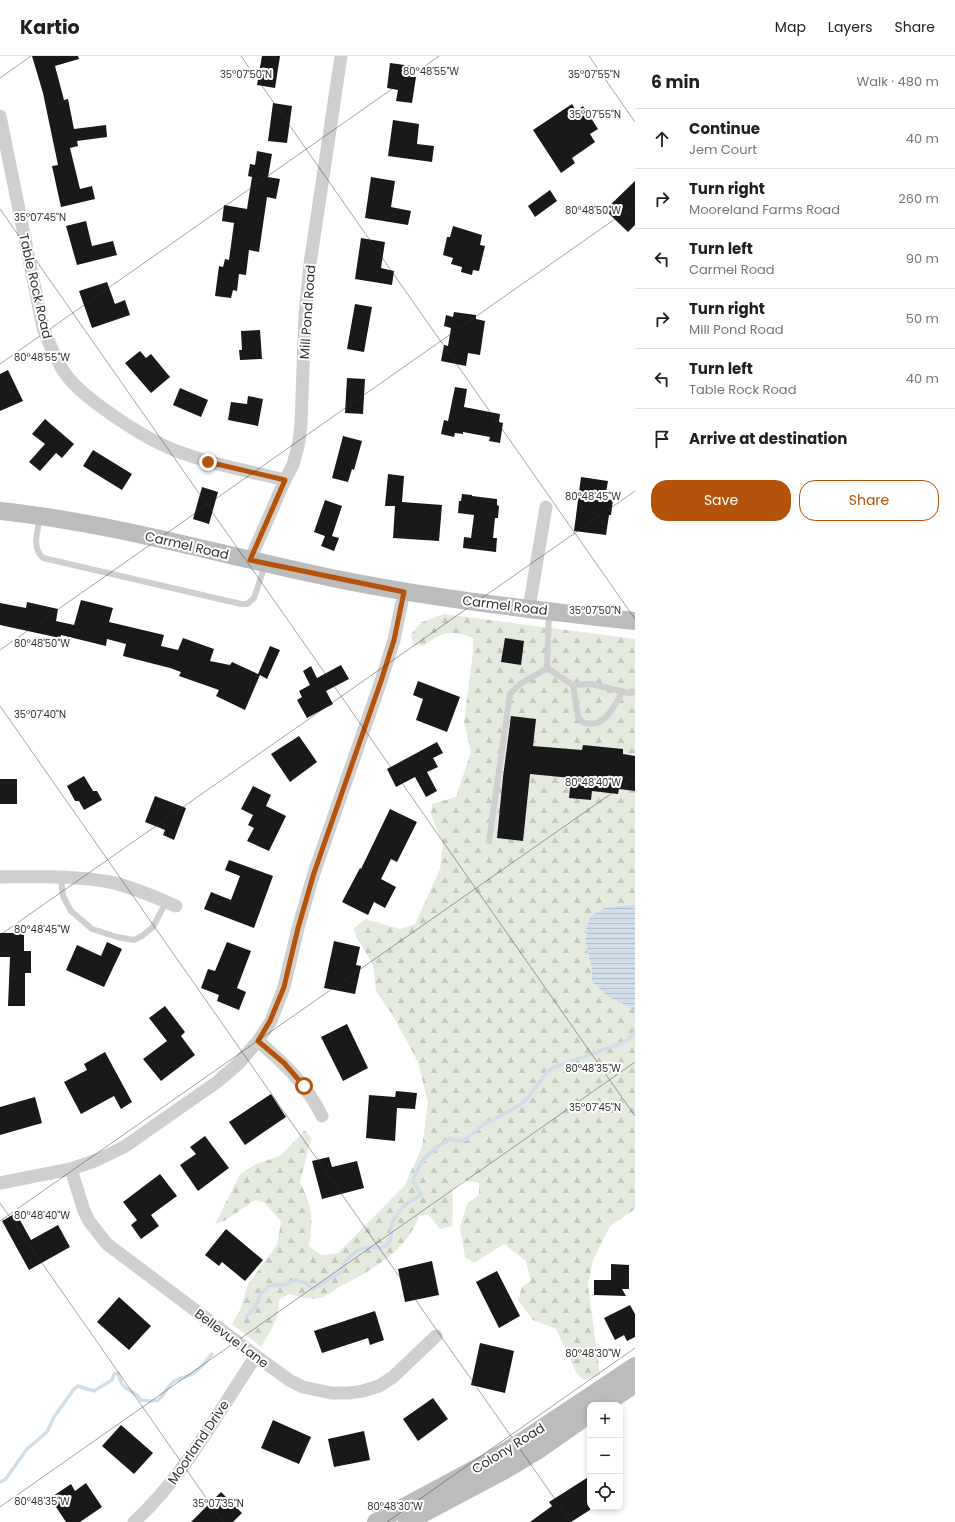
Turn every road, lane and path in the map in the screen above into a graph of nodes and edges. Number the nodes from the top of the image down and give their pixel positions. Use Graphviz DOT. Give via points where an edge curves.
graph roads {
  1 [pos="341,56"];
  2 [pos="0,116"];
  3 [pos="285,480"];
  4 [pos="546,508"];
  5 [pos="0,510"];
  6 [pos="40,515"];
  7 [pos="258,561"];
  8 [pos="404,592"];
  9 [pos="529,608"];
  10 [pos="549,611"];
  11 [pos="635,621"];
  12 [pos="547,668"];
  13 [pos="573,685"];
  14 [pos="622,692"];
  15 [pos="635,692"];
  16 [pos="489,841"];
  17 [pos="0,878"];
  18 [pos="61,878"];
  19 [pos="171,904"];
  20 [pos="258,1041"];
  21 [pos="322,1116"];
  22 [pos="71,1169"];
  23 [pos="0,1183"];
  24 [pos="436,1336"];
  25 [pos="256,1356"];
  26 [pos="635,1366"];
  27 [pos="635,1384"];
  28 [pos="608,1402"];
  29 [pos="587,1416"];
  30 [pos="134,1522"];
  31 [pos="376,1522"];
  32 [pos="407,1522"];
  1 -- 3 [label="street, Mill Pond Road" via="310,264 299,442 294,465"];
  2 -- 3 [label="street, Table Rock Road" via="43,328 52,351 65,372 81,391 118,419 151,439 208,462"];
  3 -- 7 [label="street, Mill Pond Road"];
  4 -- 9 [label="street"];
  5 -- 6 [label="main road, Carmel Road"];
  6 -- 7 [label="main road, Carmel Road" via="131,532"];
  6 -- 7 [label="lane" via="36,548 37,553 43,558 241,604 247,604 254,598"];
  7 -- 8 [label="main road, Carmel Road"];
  8 -- 9 [label="main road, Carmel Road"];
  8 -- 20 [label="street" via="394,640 381,681 314,873 284,987 270,1021"];
  9 -- 10 [label="main road, Carmel Road"];
  10 -- 11 [label="main road, Carmel Road"];
  10 -- 12 [label="lane"];
  12 -- 13 [label="lane"];
  12 -- 16 [label="lane" via="520,684 510,694"];
  13 -- 14 [label="lane" via="592,684"];
  13 -- 14 [label="lane" via="578,717 584,723 598,724 615,706"];
  14 -- 15 [label="lane"];
  17 -- 18 [label="street"];
  18 -- 19 [label="street" via="111,882"];
  18 -- 19 [label="lane" via="63,896 71,912 92,929 117,937 134,940 142,936 153,927"];
  20 -- 21 [label="street" via="292,1071"];
  20 -- 22 [label="street" via="238,1064 217,1082 146,1133 97,1160"];
  22 -- 23 [label="street"];
  22 -- 25 [label="street, Bellevue Lane" via="86,1216 107,1244"];
  24 -- 25 [label="street, Bellevue Lane" via="393,1377 379,1386 349,1393 330,1393 303,1387"];
  25 -- 30 [label="street, Moorland Drive" via="189,1458 172,1481"];
  26 -- 31 [label="main road, Colony Road" via="492,1460"];
  27 -- 28 [label="main road"];
  29 -- 32 [label="main road, Colony Road" via="505,1470"];
}
